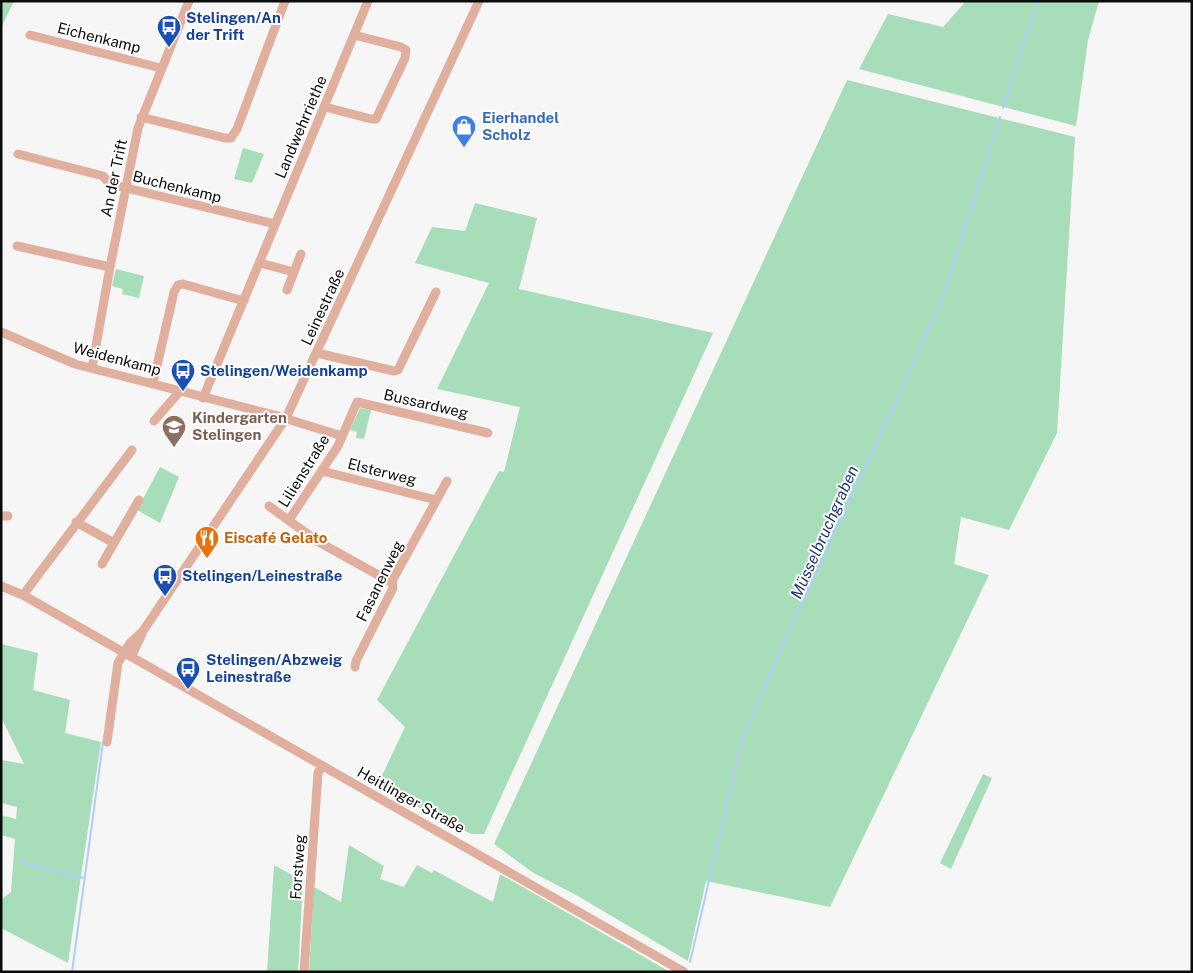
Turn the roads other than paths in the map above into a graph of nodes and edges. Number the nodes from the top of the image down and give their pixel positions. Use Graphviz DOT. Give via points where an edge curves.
graph roads {
  1 [pos="189,1"];
  2 [pos="285,1"];
  3 [pos="368,1"];
  4 [pos="479,1"];
  5 [pos="30,35"];
  6 [pos="354,35"];
  7 [pos="161,68"];
  8 [pos="325,107"];
  9 [pos="141,117"];
  10 [pos="18,154"];
  11 [pos="126,188"];
  12 [pos="275,224"];
  13 [pos="17,246"];
  14 [pos="301,254"];
  15 [pos="260,263"];
  16 [pos="110,268"];
  17 [pos="294,272"];
  18 [pos="287,290"];
  19 [pos="436,292"];
  20 [pos="244,301"];
  21 [pos="1,332"];
  22 [pos="317,353"];
  23 [pos="92,368"];
  24 [pos="153,383"];
  25 [pos="180,391"];
  26 [pos="204,398"];
  27 [pos="357,402"];
  28 [pos="286,418"];
  29 [pos="154,421"];
  30 [pos="488,433"];
  31 [pos="342,436"];
  32 [pos="132,450"];
  33 [pos="322,471"];
  34 [pos="447,481"];
  35 [pos="139,500"];
  36 [pos="436,500"];
  37 [pos="270,506"];
  38 [pos="289,520"];
  39 [pos="76,522"];
  40 [pos="114,543"];
  41 [pos="102,564"];
  42 [pos="392,581"];
  43 [pos="1,586"];
  44 [pos="23,595"];
  45 [pos="127,655"];
  46 [pos="355,667"];
  47 [pos="107,742"];
  48 [pos="322,766"];
  49 [pos="304,972"];
  50 [pos="684,972"];
  1 -- 7 [label="street, An der Trift"];
  2 -- 9 [label="street" via="231,138"];
  3 -- 6 [label="street, Landwehrriethe"];
  4 -- 22 [label="street, Leinestraße"];
  5 -- 7 [label="street, Eichenkamp"];
  6 -- 8 [label="street, Landwehrriethe"];
  6 -- 8 [label="street" via="404,48 405,58 374,120"];
  7 -- 9 [label="street, An der Trift"];
  8 -- 12 [label="street, Landwehrriethe"];
  9 -- 11 [label="street, An der Trift"];
  10 -- 11 [label="street, Buchenkamp" via="103,176 109,183"];
  11 -- 12 [label="street, Buchenkamp"];
  11 -- 16 [label="street, An der Trift"];
  12 -- 15 [label="street, Landwehrriethe"];
  13 -- 16 [label="street"];
  14 -- 17 [label="street"];
  15 -- 17 [label="street"];
  15 -- 20 [label="street, Landwehrriethe"];
  16 -- 23 [label="street, An der Trift"];
  17 -- 18 [label="street"];
  19 -- 22 [label="street" via="398,370"];
  20 -- 24 [label="street" via="183,284 178,286"];
  20 -- 26 [label="street, Landwehrriethe"];
  21 -- 23 [label="street, Weidenkamp" via="75,364"];
  22 -- 28 [label="street, Leinestraße"];
  23 -- 24 [label="street, Weidenkamp"];
  24 -- 25 [label="street, Weidenkamp"];
  25 -- 26 [label="street, Weidenkamp"];
  25 -- 29 [label="street"];
  26 -- 28 [label="street, Weidenkamp"];
  27 -- 30 [label="street, Bussardweg"];
  27 -- 31 [label="street, Lilienstraße"];
  28 -- 31 [label="street, Lilienstraße"];
  28 -- 45 [label="street, Leinestraße" via="142,631 130,643"];
  31 -- 33 [label="street, Lilienstraße"];
  32 -- 39 [label="street"];
  33 -- 36 [label="street, Elsterweg"];
  33 -- 38 [label="street, Lilienstraße"];
  34 -- 36 [label="street, Fasanenweg"];
  35 -- 40 [label="street"];
  36 -- 42 [label="street, Fasanenweg"];
  37 -- 38 [label="street"];
  38 -- 42 [label="street" via="317,541"];
  39 -- 40 [label="street"];
  39 -- 44 [label="street"];
  40 -- 41 [label="street"];
  42 -- 46 [label="street, Fasanenweg" via="393,588"];
  43 -- 44 [label="street, Heitlinger Straße"];
  44 -- 45 [label="street, Heitlinger Straße"];
  45 -- 47 [label="street, Leinestraße" via="118,663"];
  45 -- 48 [label="street, Heitlinger Straße"];
  48 -- 49 [label="street, Forstweg" via="318,773"];
  48 -- 50 [label="street, Heitlinger Straße"];
}
